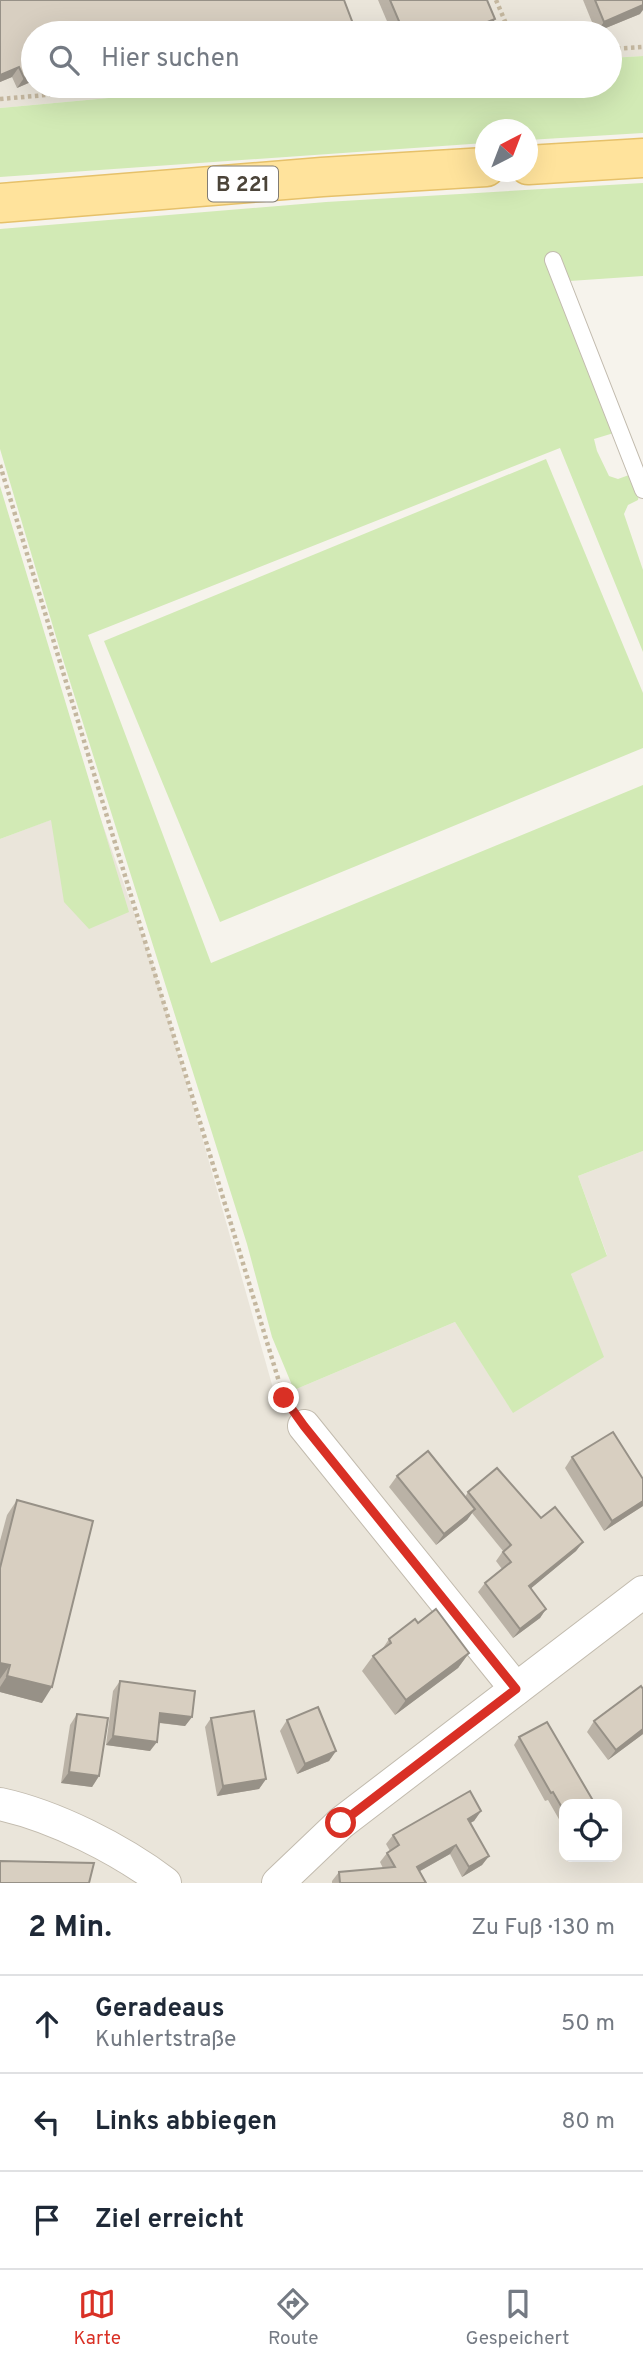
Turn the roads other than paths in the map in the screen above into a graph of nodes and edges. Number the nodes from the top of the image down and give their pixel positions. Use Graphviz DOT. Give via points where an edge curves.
graph roads {
  1 [pos="643,158"];
  2 [pos="538,164"];
  3 [pos="475,168"];
  4 [pos="0,203"];
  5 [pos="553,260"];
  6 [pos="643,490"];
  7 [pos="304,1426"];
  8 [pos="643,1592"];
  9 [pos="516,1689"];
  10 [pos="0,1804"];
  11 [pos="165,1883"];
  12 [pos="278,1883"];
  1 -- 2 [label="main road"];
  3 -- 4 [label="main road, B 221"];
  5 -- 6 [label="lane"];
  7 -- 9 [label="street"];
  8 -- 9 [label="street"];
  9 -- 12 [label="street" via="341,1823"];
  10 -- 11 [label="street" via="74,1829"];
}
